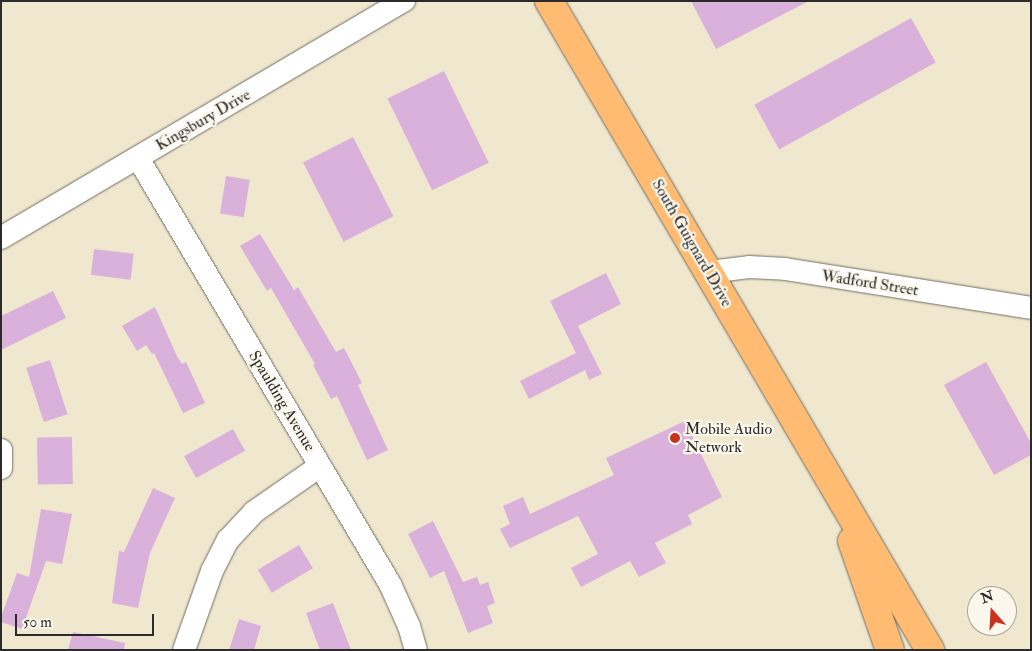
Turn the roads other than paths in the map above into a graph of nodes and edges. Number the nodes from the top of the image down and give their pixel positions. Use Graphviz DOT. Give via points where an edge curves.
graph roads {
  1 [pos="404,1"];
  2 [pos="549,1"];
  3 [pos="138,158"];
  4 [pos="1,238"];
  5 [pos="709,272"];
  6 [pos="1031,308"];
  7 [pos="1,450"];
  8 [pos="320,466"];
  9 [pos="1,468"];
  10 [pos="833,485"];
  11 [pos="184,650"];
  12 [pos="416,650"];
  13 [pos="890,650"];
  14 [pos="930,650"];
  1 -- 3 [label="street, Kingsbury Drive"];
  2 -- 5 [label="highway, South Guignard Drive"];
  3 -- 4 [label="street, Kingsbury Drive"];
  3 -- 8 [label="street, Spaulding Avenue"];
  5 -- 6 [label="street, Wadford Street" via="749,267 785,269"];
  5 -- 10 [label="highway, South Guignard Drive"];
  7 -- 9 [label="street"];
  8 -- 11 [label="street" via="254,512 228,540 212,571"];
  8 -- 12 [label="street, Spaulding Avenue" via="390,584"];
  10 -- 13 [label="highway"];
  10 -- 14 [label="highway"];
}
